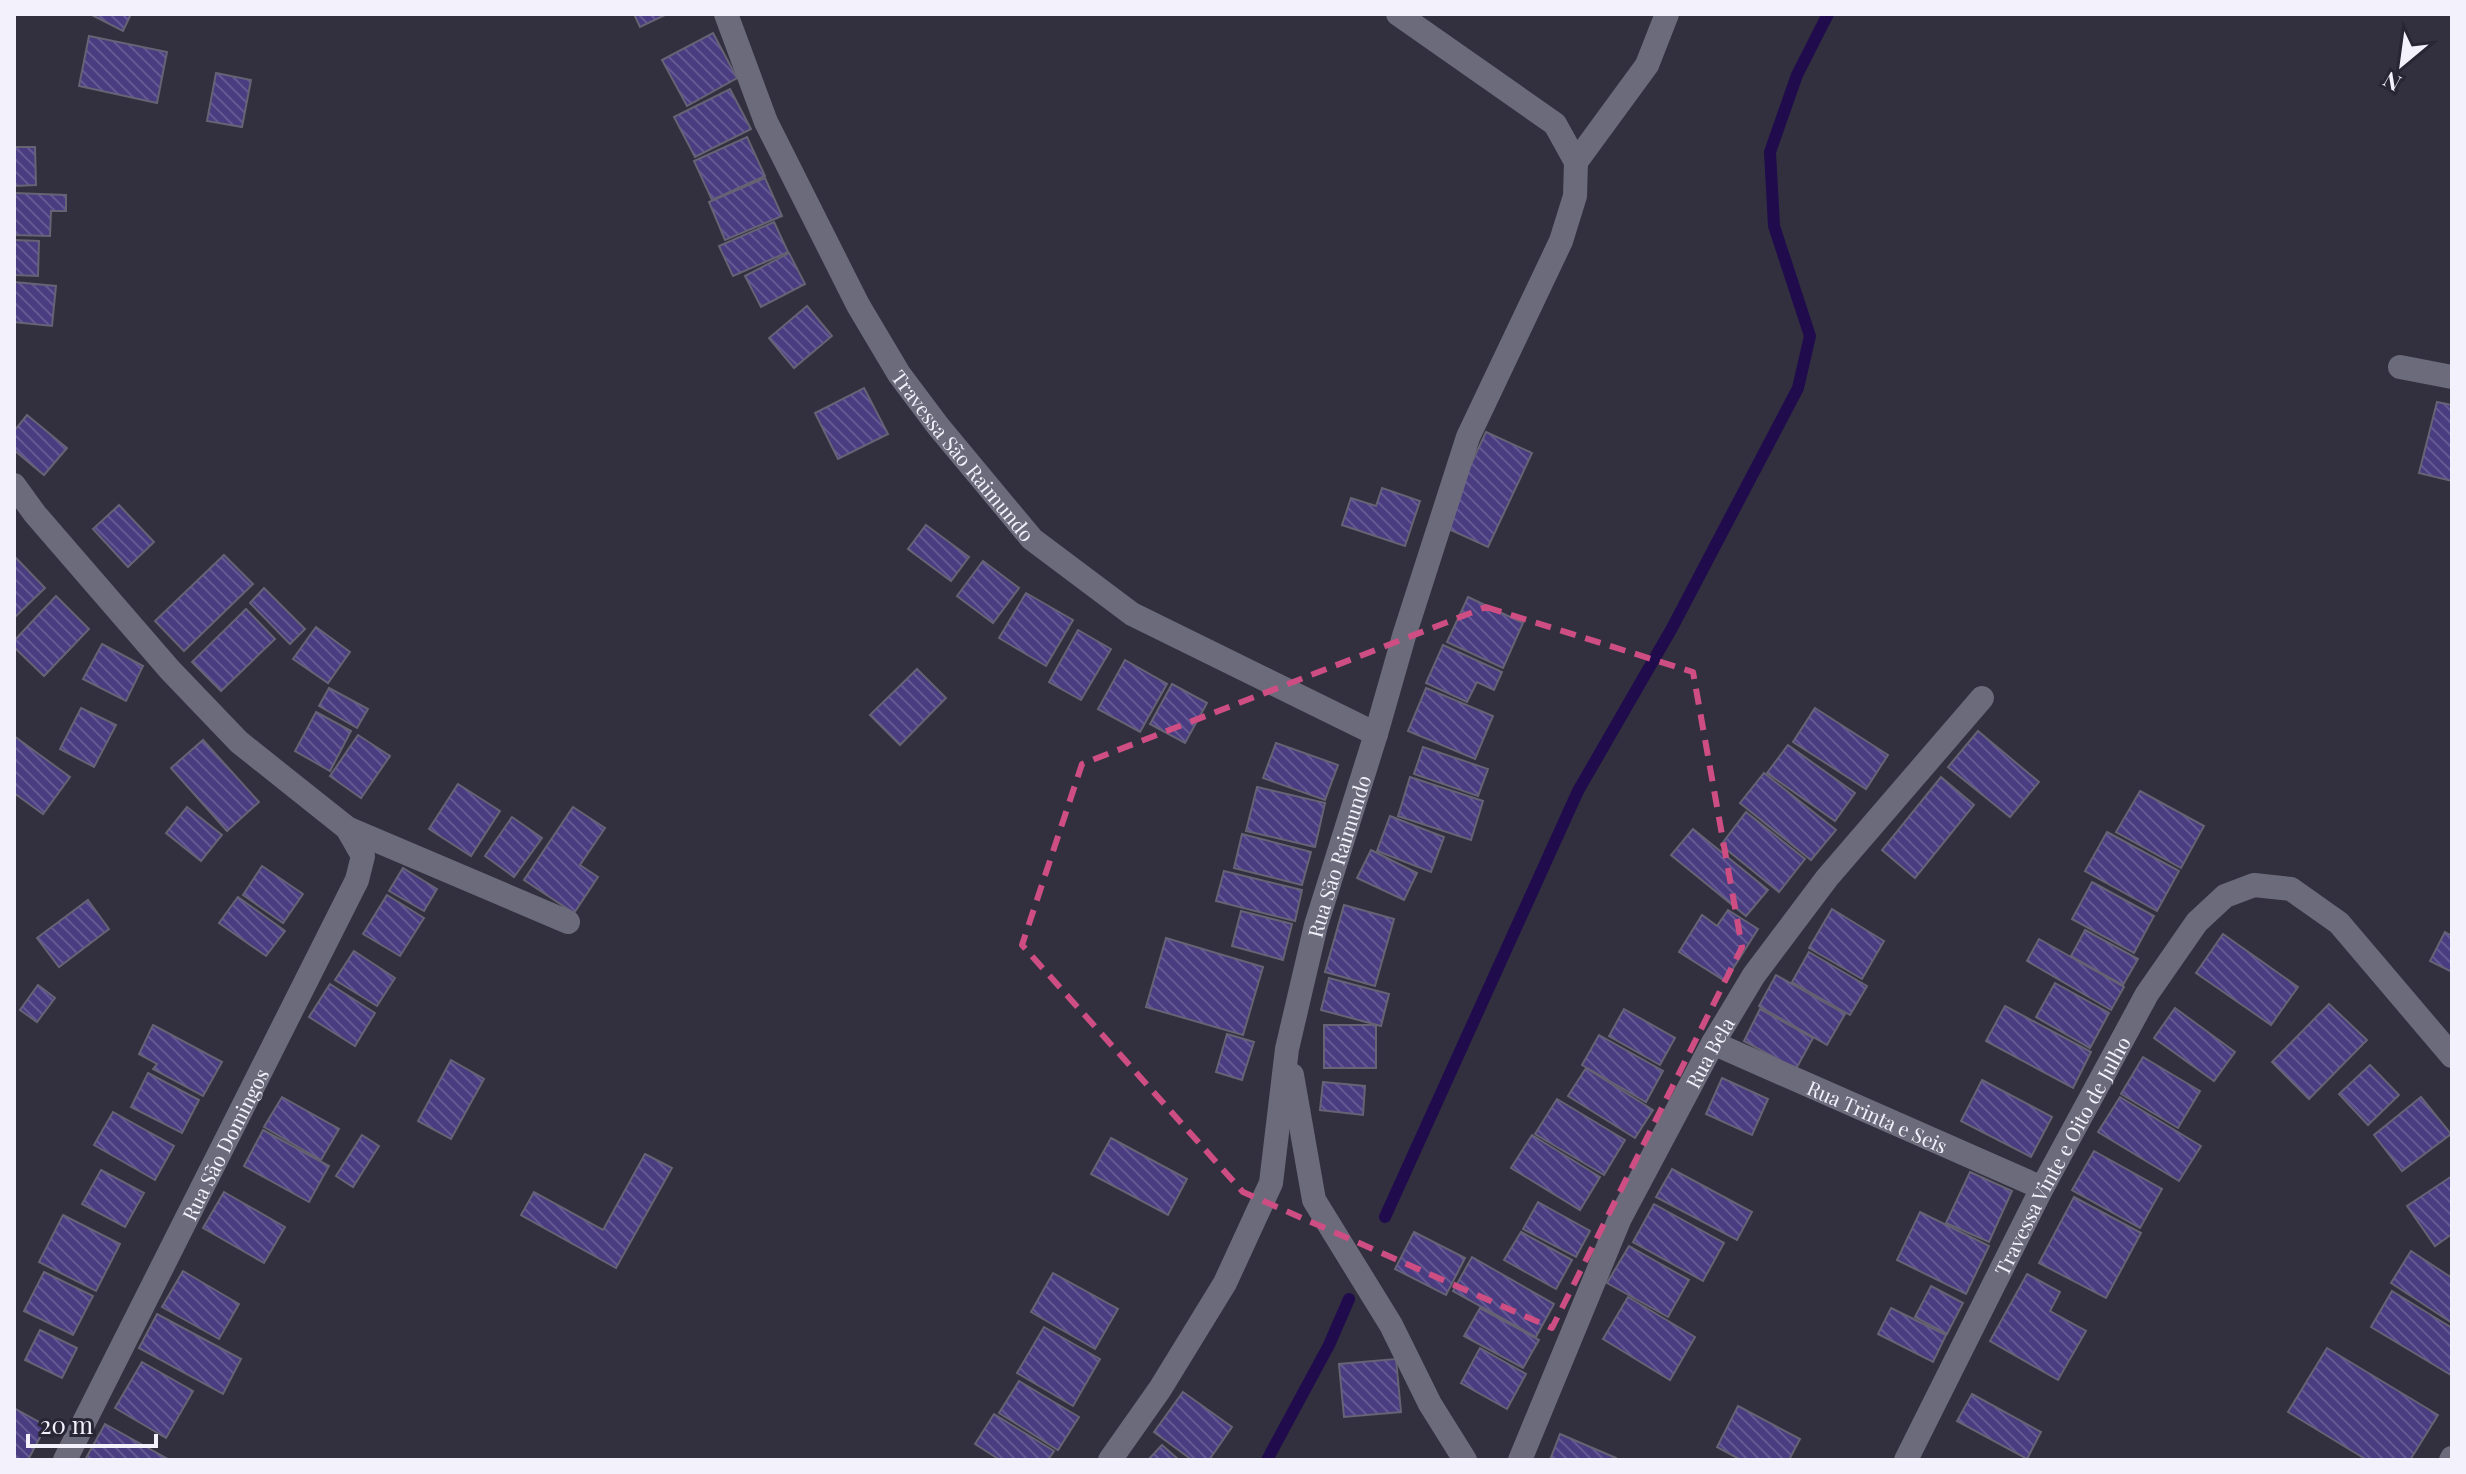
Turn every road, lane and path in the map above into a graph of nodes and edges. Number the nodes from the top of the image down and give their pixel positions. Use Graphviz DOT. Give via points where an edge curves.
graph roads {
  1 [pos="726,14"];
  2 [pos="1398,14"];
  3 [pos="1667,14"];
  4 [pos="1576,162"];
  5 [pos="2400,367"];
  6 [pos="2452,377"];
  7 [pos="14,485"];
  8 [pos="1982,698"];
  9 [pos="1376,734"];
  10 [pos="347,828"];
  11 [pos="568,922"];
  12 [pos="1713,1043"];
  13 [pos="1287,1049"];
  14 [pos="2452,1056"];
  15 [pos="2042,1188"];
  16 [pos="65,1460"];
  17 [pos="1110,1460"];
  18 [pos="1465,1460"];
  19 [pos="1520,1460"];
  20 [pos="1906,1460"];
  1 -- 9 [label="street, Travessa São Raimundo" via="766,122 858,305 930,416 1032,539 1132,614"];
  2 -- 4 [label="street" via="1555,124"];
  3 -- 4 [label="street" via="1647,65"];
  4 -- 9 [label="street, Rua São Raimundo" via="1575,196 1561,241 1468,437"];
  5 -- 6 [label="street"];
  7 -- 10 [label="street, Rua São Domingos" via="170,670 239,742"];
  8 -- 12 [label="street, Rua Bela" via="1827,878 1754,975"];
  9 -- 13 [label="street, Rua São Raimundo" via="1316,925"];
  10 -- 11 [label="street, Rua São Domingos"];
  10 -- 16 [label="street, Rua São Domingos" via="363,856 357,880"];
  12 -- 15 [label="street, Rua Trinta e Seis"];
  12 -- 19 [label="street, Rua Bela" via="1620,1218"];
  13 -- 17 [label="street, Rua São Raimundo" via="1271,1183 1225,1283"];
  13 -- 18 [label="street" via="1314,1200"];
  14 -- 15 [label="street, Travessa Vinte e Oito de Julho" via="2339,923 2291,889 2254,885 2225,896 2197,922 2163,970"];
  15 -- 20 [label="street, Travessa Vinte e Oito de Julho"];
}
